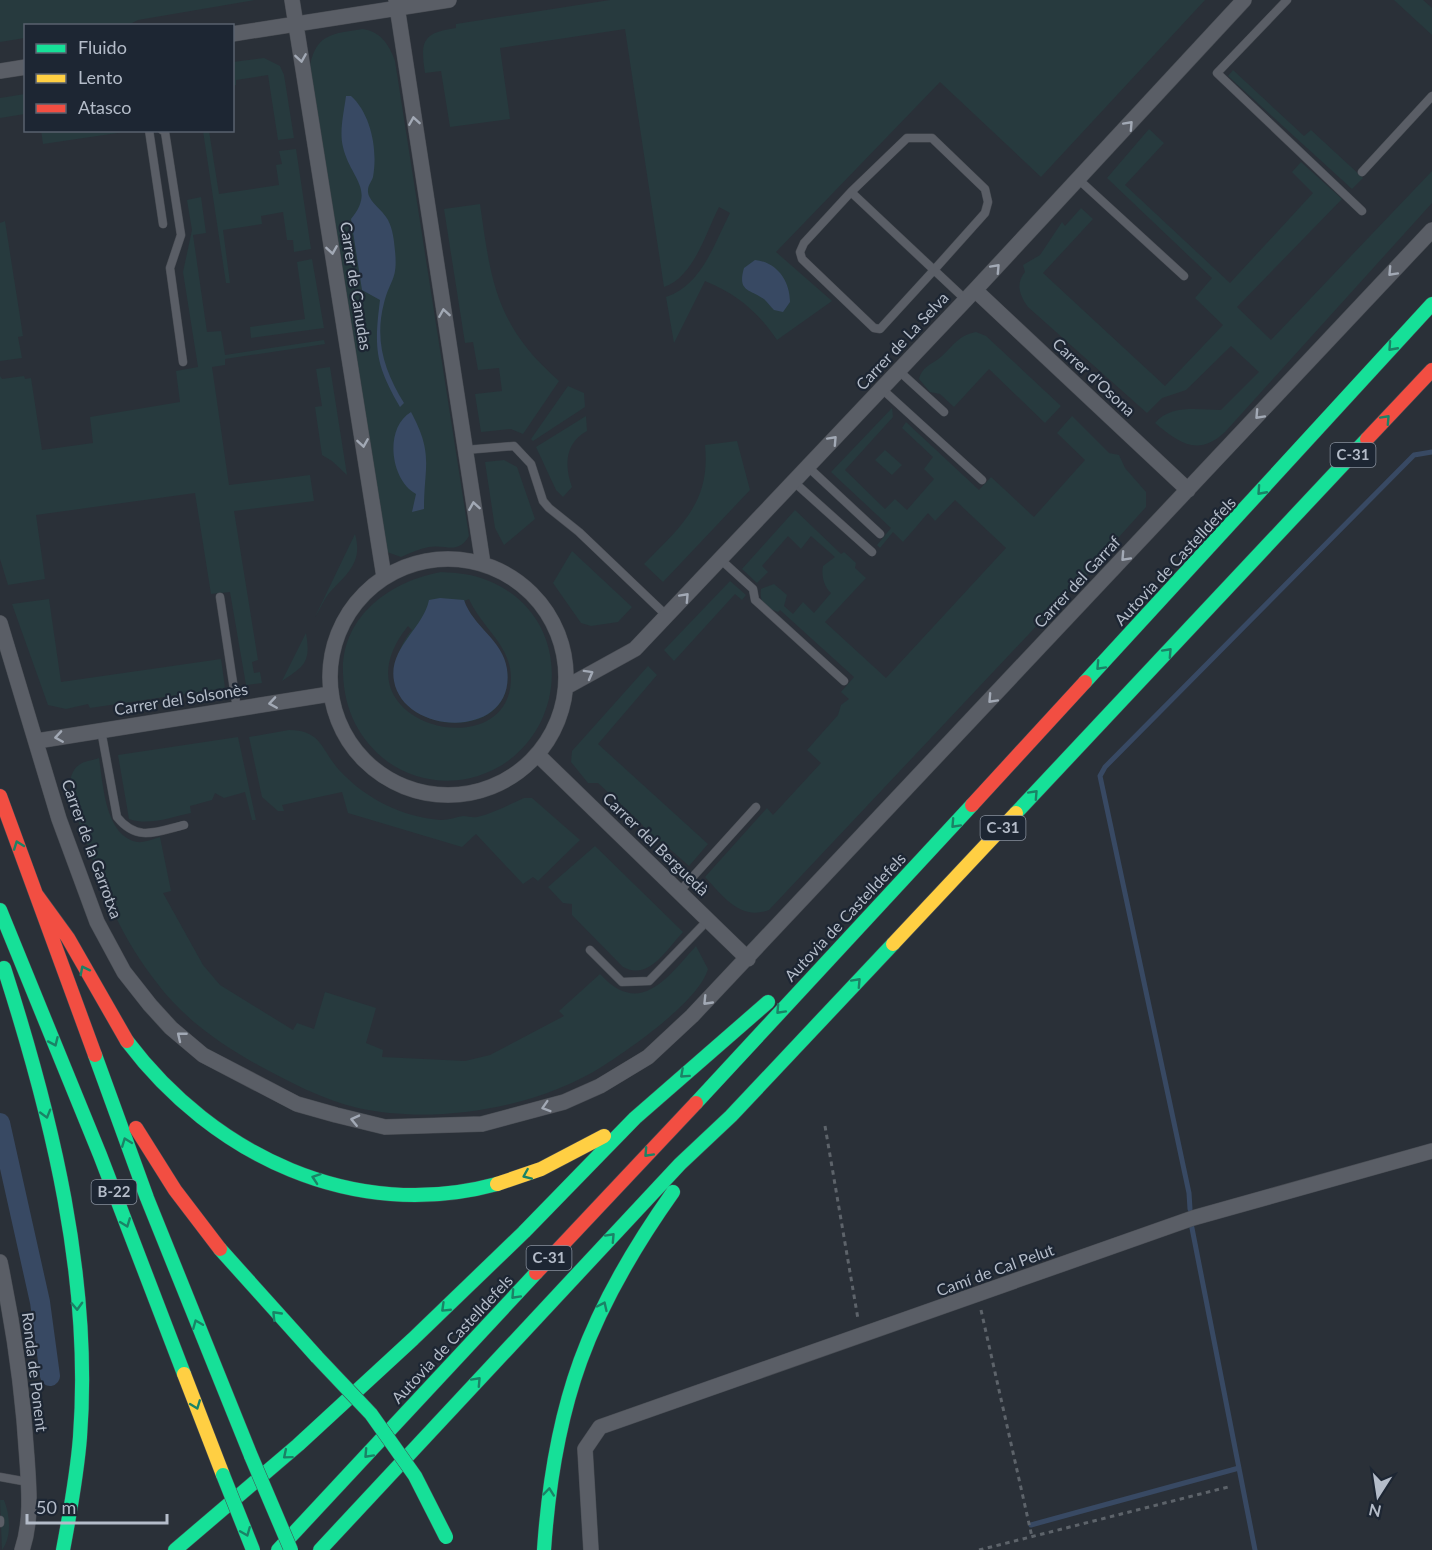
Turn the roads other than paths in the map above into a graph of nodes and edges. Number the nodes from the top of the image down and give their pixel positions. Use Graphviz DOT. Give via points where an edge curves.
graph roads {
  1 [pos="292,0"];
  2 [pos="449,0"];
  3 [pos="1244,0"];
  4 [pos="1287,0"];
  5 [pos="397,4"];
  6 [pos="296,24"];
  7 [pos="234,34"];
  8 [pos="24,68"];
  9 [pos="0,72"];
  10 [pos="1432,96"];
  11 [pos="149,132"];
  12 [pos="165,132"];
  13 [pos="1362,172"];
  14 [pos="1078,179"];
  15 [pos="851,192"];
  16 [pos="1362,211"];
  17 [pos="162,224"];
  18 [pos="1432,230"];
  19 [pos="934,270"];
  20 [pos="1184,276"];
  21 [pos="971,295"];
  22 [pos="1432,304"];
  23 [pos="183,362"];
  24 [pos="1432,370"];
  25 [pos="899,371"];
  26 [pos="882,388"];
  27 [pos="944,412"];
  28 [pos="1388,438"];
  29 [pos="465,450"];
  30 [pos="808,467"];
  31 [pos="982,480"];
  32 [pos="794,482"];
  33 [pos="1188,490"];
  34 [pos="880,534"];
  35 [pos="1275,539"];
  36 [pos="872,552"];
  37 [pos="720,559"];
  38 [pos="483,564"];
  39 [pos="384,577"];
  40 [pos="220,597"];
  41 [pos="667,616"];
  42 [pos="0,623"];
  43 [pos="844,681"];
  44 [pos="568,686"];
  45 [pos="330,694"];
  46 [pos="237,709"];
  47 [pos="101,730"];
  48 [pos="37,741"];
  49 [pos="538,755"];
  50 [pos="0,796"];
  51 [pos="756,807"];
  52 [pos="184,825"];
  53 [pos="679,892"];
  54 [pos="36,894"];
  55 [pos="0,910"];
  56 [pos="708,920"];
  57 [pos="858,929"];
  58 [pos="590,950"];
  59 [pos="0,957"];
  60 [pos="748,959"];
  61 [pos="89,1045"];
  62 [pos="731,1116"];
  63 [pos="635,1118"];
  64 [pos="1432,1151"];
  65 [pos="0,1262"];
  66 [pos="0,1477"];
  67 [pos="28,1482"];
  68 [pos="448,1543"];
  69 [pos="24,1550"];
  70 [pos="63,1550"];
  71 [pos="175,1550"];
  72 [pos="254,1550"];
  73 [pos="279,1550"];
  74 [pos="291,1550"];
  75 [pos="320,1550"];
  76 [pos="544,1550"];
  77 [pos="591,1550"];
  1 -- 6 [label="street, Carrer de Canudas"];
  2 -- 5 [label="street"];
  14 -- 3 [label="street, Carrer de La Selva, one-way"];
  4 -- 16 [label="lane" via="1217,73"];
  5 -- 6 [label="street"];
  29 -- 5 [label="street, one-way"];
  6 -- 7 [label="street"];
  6 -- 39 [label="street, Carrer de Canudas, one-way"];
  8 -- 9 [label="street"];
  10 -- 13 [label="lane"];
  11 -- 17 [label="lane"];
  12 -- 23 [label="lane" via="181,235 171,268"];
  14 -- 20 [label="lane"];
  21 -- 14 [label="street, Carrer de La Selva, one-way"];
  15 -- 19 [label="lane"];
  15 -- 19 [label="lane" via="800,252 802,259 874,328 880,328"];
  15 -- 19 [label="lane" via="907,138 932,138 985,189 988,202 985,213"];
  18 -- 33 [label="street, Carrer del Garraf, one-way"];
  19 -- 21 [label="lane"];
  21 -- 25 [label="street, Carrer de La Selva"];
  21 -- 33 [label="street, Carrer d'Osona"];
  22 -- 57 [label="highway, Autovia de Castelldefels / C-31, one-way"];
  35 -- 24 [label="highway, C-31, one-way"];
  25 -- 26 [label="street, Carrer de La Selva"];
  25 -- 27 [label="lane"];
  30 -- 26 [label="street, Carrer de La Selva, one-way"];
  26 -- 31 [label="lane"];
  28 -- 35 [label="highway"];
  38 -- 29 [label="street, one-way"];
  29 -- 41 [label="lane" via="514,446 524,453 543,501"];
  30 -- 32 [label="street, Carrer de La Selva"];
  30 -- 34 [label="lane"];
  32 -- 36 [label="lane"];
  32 -- 37 [label="street, Carrer de La Selva"];
  33 -- 60 [label="street, Carrer del Garraf, one-way"];
  62 -- 35 [label="highway, C-31, one-way"];
  41 -- 37 [label="street, Carrer de La Selva, one-way"];
  37 -- 43 [label="lane" via="753,589 755,600"];
  38 -- 39 [label="street" via="449,559 415,563"];
  38 -- 44 [label="street" via="512,577 554,623 565,654"];
  39 -- 45 [label="street" via="358,599 340,628 330,660"];
  40 -- 46 [label="lane"];
  44 -- 41 [label="street, Carrer de La Selva, one-way" via="635,649"];
  42 -- 48 [label="street, Carrer de la Garrotxa"];
  44 -- 49 [label="street" via="553,734"];
  45 -- 46 [label="street, Carrer del Solsonès, one-way"];
  45 -- 49 [label="street" via="340,726 358,755 384,777 415,791 448,796 482,791 513,777"];
  46 -- 47 [label="street, Carrer del Solsonès"];
  47 -- 48 [label="street, Carrer del Solsonès, one-way"];
  47 -- 52 [label="lane" via="117,817 137,833"];
  60 -- 48 [label="street, Carrer de la Garrotxa, one-way" via="648,1057 564,1102 482,1124 431,1127 385,1127 297,1104 203,1055 171,1028 124,972 97,922 78,873"];
  49 -- 53 [label="street, Carrer del Berguedà"];
  54 -- 50 [label="highway, one-way"];
  51 -- 53 [label="lane"];
  53 -- 56 [label="street, Carrer del Berguedà"];
  54 -- 61 [label="highway, B-22"];
  63 -- 54 [label="highway, one-way" via="564,1159 518,1179 457,1192 396,1194 336,1185 274,1164 219,1133 169,1090 104,1009 68,939"];
  55 -- 72 [label="highway, B-22, one-way, bridge" via="92,1133"];
  56 -- 58 [label="lane" via="649,981 622,982"];
  56 -- 60 [label="street, Carrer del Berguedà"];
  57 -- 63 [label="highway, one-way" via="738,1025"];
  57 -- 73 [label="highway, Autovia de Castelldefels / C-31, one-way"];
  59 -- 70 [label="highway, one-way" via="49,1124 77,1295 81,1420"];
  68 -- 61 [label="highway, one-way, bridge" via="415,1476 372,1414 267,1306 196,1222 152,1157"];
  74 -- 61 [label="highway, B-22, one-way, bridge"];
  75 -- 62 [label="highway, C-31, one-way" via="680,1164"];
  76 -- 62 [label="highway, one-way" via="562,1406 582,1349 621,1267"];
  63 -- 71 [label="highway, one-way" via="413,1339 298,1445"];
  64 -- 77 [label="street, Camí de Cal Pelut" via="1193,1218 600,1427 585,1449"];
  65 -- 67 [label="street, Ronda de Ponent" via="19,1363"];
  66 -- 67 [label="lane"];
  67 -- 69 [label="street, Ronda de Ponent"];
}
